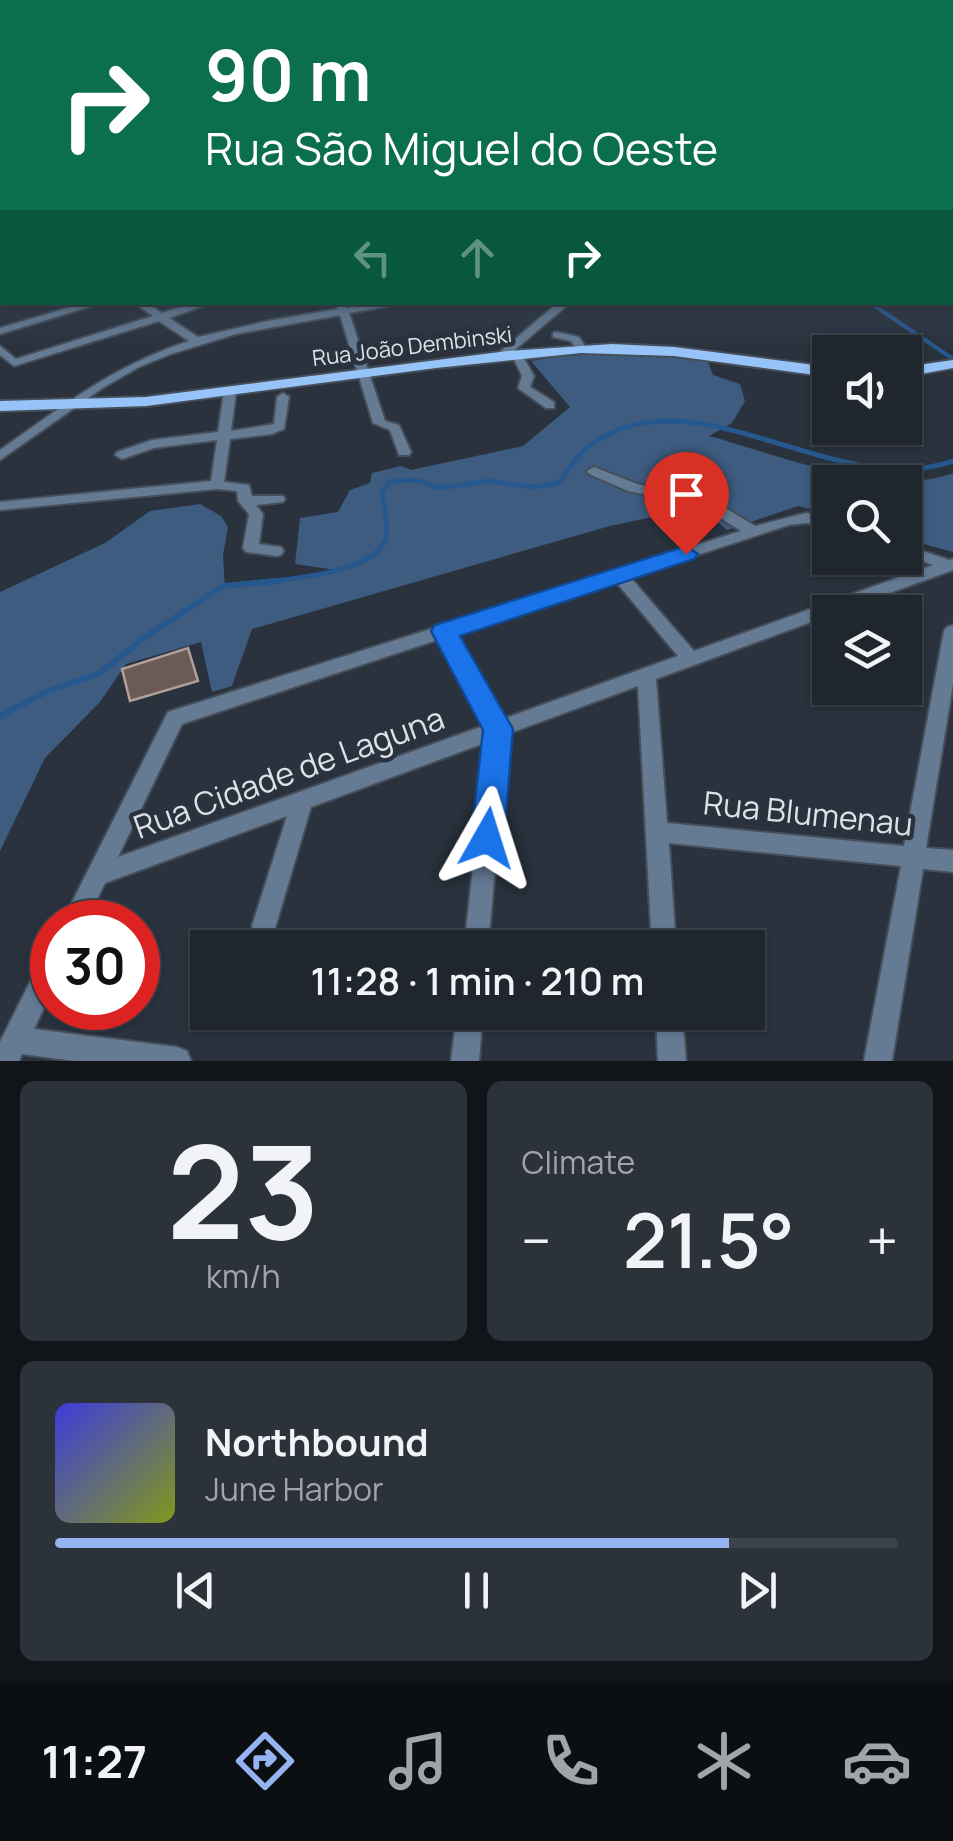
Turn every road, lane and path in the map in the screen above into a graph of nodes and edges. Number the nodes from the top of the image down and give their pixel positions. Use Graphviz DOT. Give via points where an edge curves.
graph roads {
  1 [pos="90,305"];
  2 [pos="142,305"];
  3 [pos="200,305"];
  4 [pos="368,305"];
  5 [pos="562,305"];
  6 [pos="342,307"];
  7 [pos="161,318"];
  8 [pos="0,332"];
  9 [pos="557,335"];
  10 [pos="198,342"];
  11 [pos="0,348"];
  12 [pos="582,349"];
  13 [pos="517,356"];
  14 [pos="499,358"];
  15 [pos="952,364"];
  16 [pos="922,369"];
  17 [pos="812,370"];
  18 [pos="361,375"];
  19 [pos="230,392"];
  20 [pos="283,397"];
  21 [pos="550,405"];
  22 [pos="0,406"];
  23 [pos="70,407"];
  24 [pos="224,436"];
  25 [pos="404,452"];
  26 [pos="122,455"];
  27 [pos="0,456"];
  28 [pos="594,472"];
  29 [pos="217,485"];
  30 [pos="278,499"];
  31 [pos="245,501"];
  32 [pos="0,506"];
  33 [pos="812,520"];
  34 [pos="753,532"];
  35 [pos="276,551"];
  36 [pos="922,555"];
  37 [pos="951,564"];
  38 [pos="619,575"];
  39 [pos="444,631"];
  40 [pos="953,631"];
  41 [pos="692,659"];
  42 [pos="646,675"];
  43 [pos="498,729"];
  44 [pos="944,730"];
  45 [pos="302,800"];
  46 [pos="656,832"];
  47 [pos="913,858"];
  48 [pos="953,861"];
  49 [pos="97,875"];
  50 [pos="85,900"];
  51 [pos="264,926"];
  52 [pos="478,930"];
  53 [pos="663,930"];
  54 [pos="30,1010"];
  55 [pos="468,1030"];
  56 [pos="669,1030"];
  57 [pos="10,1050"];
  58 [pos="177,1061"];
  59 [pos="465,1061"];
  60 [pos="672,1061"];
  61 [pos="878,1061"];
  1 -- 8 [label="street"];
  2 -- 7 [label="street"];
  3 -- 7 [label="street"];
  4 -- 6 [label="street"];
  5 -- 14 [label="street"];
  6 -- 10 [label="street"];
  6 -- 18 [label="street"];
  7 -- 10 [label="street"];
  7 -- 11 [label="street" via="14,362"];
  9 -- 12 [label="street" via="575,339"];
  10 -- 23 [label="street" via="135,365"];
  12 -- 13 [label="main road, Rua João Dembinski"];
  12 -- 17 [label="main road, Rua João Dembinski" via="656,350"];
  13 -- 14 [label="main road, Rua João Dembinski"];
  13 -- 21 [label="street" via="528,376 524,388"];
  14 -- 18 [label="main road, Rua João Dembinski"];
  15 -- 16 [label="main road"];
  18 -- 19 [label="main road, Rua João Dembinski"];
  18 -- 25 [label="street" via="378,423 395,428"];
  19 -- 23 [label="main road, Rua João Dembinski"];
  19 -- 24 [label="street"];
  20 -- 24 [label="street" via="276,428"];
  22 -- 23 [label="main road, Rua João Dembinski"];
  23 -- 27 [label="street"];
  24 -- 26 [label="street" via="140,446"];
  24 -- 29 [label="street"];
  28 -- 34 [label="street" via="633,488 704,502"];
  29 -- 31 [label="street" via="244,488"];
  29 -- 32 [label="street"];
  30 -- 31 [label="street"];
  31 -- 35 [label="street" via="256,514 251,548"];
  33 -- 34 [label="street"];
  34 -- 38 [label="street"];
  36 -- 37 [label="street"];
  37 -- 41 [label="street, Rua Cidade de Laguna"];
  38 -- 39 [label="street"];
  38 -- 41 [label="street"];
  39 -- 43 [label="street"];
  39 -- 49 [label="street" via="175,718"];
  40 -- 44 [label="street"];
  41 -- 42 [label="street, Rua Cidade de Laguna"];
  42 -- 43 [label="street, Rua Cidade de Laguna"];
  42 -- 46 [label="street"];
  43 -- 45 [label="street, Rua Cidade de Laguna"];
  43 -- 52 [label="street"];
  44 -- 47 [label="street"];
  45 -- 49 [label="street, Rua Cidade de Laguna"];
  45 -- 51 [label="street"];
  46 -- 47 [label="street, Rua Blumenau"];
  46 -- 53 [label="street"];
  47 -- 48 [label="street, Rua Blumenau"];
  47 -- 61 [label="street"];
  49 -- 50 [label="street"];
  54 -- 57 [label="street"];
  55 -- 59 [label="street"];
  56 -- 60 [label="street"];
  57 -- 58 [label="street"];
}
